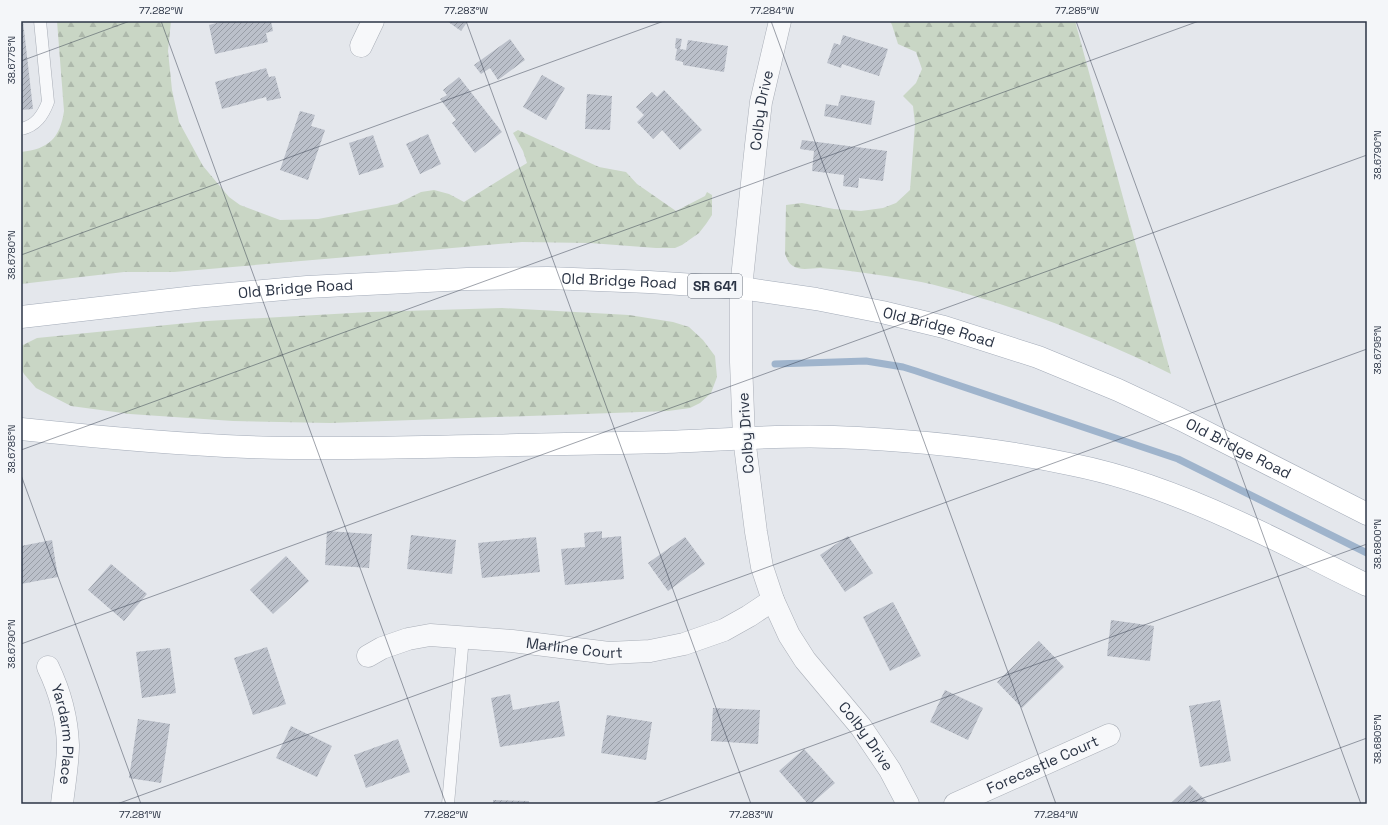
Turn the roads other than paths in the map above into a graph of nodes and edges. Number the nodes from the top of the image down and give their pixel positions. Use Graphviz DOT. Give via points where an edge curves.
graph roads {
  1 [pos="40,21"];
  2 [pos="373,21"];
  3 [pos="780,21"];
  4 [pos="361,46"];
  5 [pos="21,129"];
  6 [pos="742,288"];
  7 [pos="21,317"];
  8 [pos="21,429"];
  9 [pos="744,438"];
  10 [pos="1367,514"];
  11 [pos="1367,585"];
  12 [pos="773,600"];
  13 [pos="463,637"];
  14 [pos="368,656"];
  15 [pos="48,667"];
  16 [pos="1109,735"];
  17 [pos="62,804"];
  18 [pos="448,804"];
  19 [pos="908,804"];
  20 [pos="955,804"];
  1 -- 5 [label="lane" via="48,102 44,114 37,122"];
  2 -- 4 [label="street"];
  3 -- 6 [label="street, Colby Drive" via="762,102"];
  6 -- 7 [label="main road, Old Bridge Road / SR 641" via="548,278 460,279 195,297"];
  6 -- 9 [label="street, Colby Drive"];
  6 -- 10 [label="main road, Old Bridge Road / SR 641" via="882,312 944,327 1038,357 1180,419"];
  8 -- 9 [label="main road" via="127,440 247,447 367,448 684,442"];
  9 -- 11 [label="main road" via="832,437 918,442 1000,450 1077,465 1128,479 1189,501 1252,528"];
  9 -- 12 [label="street, Colby Drive" via="761,560"];
  12 -- 13 [label="street, Marline Court" via="724,630 684,644 650,651 609,653"];
  12 -- 19 [label="street, Colby Drive" via="789,635 805,660 861,727 890,770"];
  13 -- 14 [label="street, Marline Court" via="430,635 408,639"];
  13 -- 18 [label="lane"];
  15 -- 17 [label="street, Yardarm Place" via="57,686 65,716 68,746"];
  16 -- 20 [label="street, Forecastle Court"];
}
